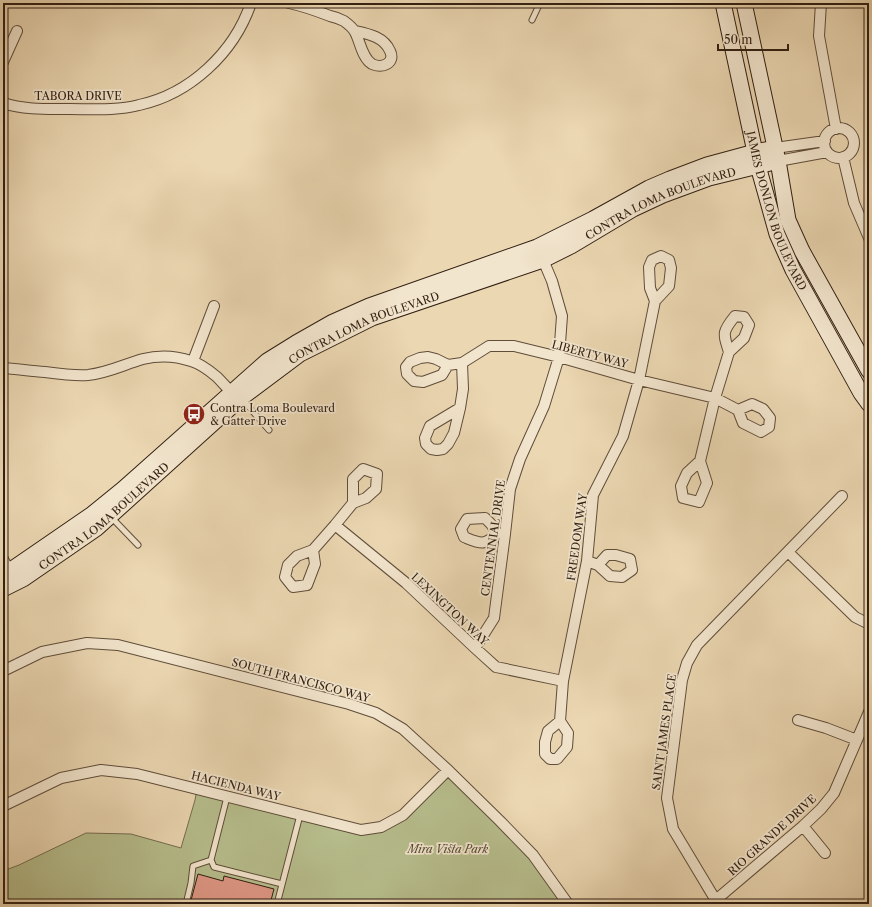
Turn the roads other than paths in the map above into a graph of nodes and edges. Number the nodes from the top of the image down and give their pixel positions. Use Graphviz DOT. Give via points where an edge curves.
graph roads {
  1 [pos="251,3"];
  2 [pos="289,3"];
  3 [pos="540,3"];
  4 [pos="723,3"];
  5 [pos="744,3"];
  6 [pos="821,3"];
  7 [pos="532,20"];
  8 [pos="17,31"];
  9 [pos="355,31"];
  10 [pos="3,62"];
  11 [pos="3,103"];
  12 [pos="836,129"];
  13 [pos="825,141"];
  14 [pos="828,152"];
  15 [pos="776,155"];
  16 [pos="843,158"];
  17 [pos="756,159"];
  18 [pos="869,238"];
  19 [pos="540,254"];
  20 [pos="656,301"];
  21 [pos="214,306"];
  22 [pos="729,352"];
  23 [pos="558,357"];
  24 [pos="193,362"];
  25 [pos="462,363"];
  26 [pos="448,365"];
  27 [pos="3,368"];
  28 [pos="869,371"];
  29 [pos="640,380"];
  30 [pos="236,395"];
  31 [pos="715,398"];
  32 [pos="869,404"];
  33 [pos="460,408"];
  34 [pos="738,410"];
  35 [pos="269,430"];
  36 [pos="700,461"];
  37 [pos="842,496"];
  38 [pos="353,502"];
  39 [pos="111,516"];
  40 [pos="335,525"];
  41 [pos="138,545"];
  42 [pos="313,550"];
  43 [pos="788,552"];
  44 [pos="3,554"];
  45 [pos="586,561"];
  46 [pos="598,565"];
  47 [pos="7,572"];
  48 [pos="3,589"];
  49 [pos="869,624"];
  50 [pos="475,648"];
  51 [pos="3,671"];
  52 [pos="563,681"];
  53 [pos="869,712"];
  54 [pos="798,720"];
  55 [pos="560,721"];
  56 [pos="857,740"];
  57 [pos="448,770"];
  58 [pos="227,797"];
  59 [pos="3,806"];
  60 [pos="300,815"];
  61 [pos="804,826"];
  62 [pos="825,853"];
  63 [pos="211,860"];
  64 [pos="282,884"];
  65 [pos="715,903"];
  66 [pos="186,904"];
  67 [pos="277,904"];
  68 [pos="568,904"];
  1 -- 11 [label="street, TABORA DRIVE" via="238,30 222,54 190,82 164,97 139,105 102,110 32,108"];
  2 -- 9 [label="street" via="343,21"];
  3 -- 7 [label="lane"];
  4 -- 17 [label="main road, JAMES DONLON BOULEVARD"];
  5 -- 15 [label="main road, JAMES DONLON BOULEVARD"];
  6 -- 12 [label="street" via="819,36"];
  8 -- 10 [label="street"];
  12 -- 13 [label="street" via="829,133"];
  12 -- 16 [label="street" via="846,130 853,137 852,152"];
  13 -- 14 [label="street"];
  13 -- 15 [label="street"];
  14 -- 15 [label="street"];
  14 -- 16 [label="street" via="830,155"];
  15 -- 17 [label="main road, CONTRA LOMA BOULEVARD"];
  15 -- 28 [label="main road, JAMES DONLON BOULEVARD" via="788,220 799,245"];
  16 -- 18 [label="street" via="854,203"];
  17 -- 19 [label="main road, CONTRA LOMA BOULEVARD" via="707,165 670,179 593,220"];
  17 -- 32 [label="main road, JAMES DONLON BOULEVARD" via="777,234 793,270"];
  19 -- 23 [label="street, CENTENNIAL DRIVE" via="552,281 562,316"];
  19 -- 30 [label="main road, CONTRA LOMA BOULEVARD" via="369,306 333,322 267,361"];
  20 -- 29 [label="street, FREEDOM WAY"];
  21 -- 24 [label="street"];
  22 -- 31 [label="street"];
  23 -- 25 [label="street, LIBERTY WAY" via="514,346 489,346"];
  23 -- 29 [label="street, LIBERTY WAY"];
  23 -- 50 [label="street, CENTENNIAL DRIVE" via="544,406 520,459 510,489 501,533 494,618"];
  24 -- 27 [label="street" via="173,356 153,357 95,374 78,375"];
  24 -- 30 [label="street" via="216,376"];
  25 -- 26 [label="street"];
  25 -- 33 [label="street" via="463,389"];
  29 -- 31 [label="street, LIBERTY WAY"];
  29 -- 45 [label="street, FREEDOM WAY" via="623,436 593,495"];
  30 -- 35 [label="lane"];
  30 -- 39 [label="main road, CONTRA LOMA BOULEVARD"];
  30 -- 47 [label="main road, CONTRA LOMA BOULEVARD" via="91,515"];
  31 -- 34 [label="street, LIBERTY WAY"];
  31 -- 36 [label="street"];
  37 -- 43 [label="street, SAINT JAMES PLACE"];
  38 -- 40 [label="street"];
  39 -- 41 [label="lane"];
  39 -- 48 [label="main road, CONTRA LOMA BOULEVARD" via="98,528 23,579"];
  40 -- 42 [label="street"];
  40 -- 50 [label="street, LEXINGTON WAY" via="406,583"];
  43 -- 49 [label="street" via="855,617"];
  43 -- 65 [label="street, SAINT JAMES PLACE" via="697,645 687,663 682,680 667,798 672,829"];
  44 -- 47 [label="lane"];
  45 -- 46 [label="street"];
  45 -- 52 [label="street, FREEDOM WAY"];
  50 -- 52 [label="street, LEXINGTON WAY" via="496,667"];
  51 -- 57 [label="street, SOUTH FRANCISCO WAY" via="42,652 87,643 118,645 376,713 403,729"];
  52 -- 55 [label="street, FREEDOM WAY"];
  53 -- 56 [label="street, RIO GRANDE DRIVE"];
  54 -- 56 [label="street"];
  56 -- 61 [label="street, RIO GRANDE DRIVE" via="834,793"];
  57 -- 60 [label="street, HACIENDA WAY" via="403,815 381,827 361,830"];
  57 -- 68 [label="street, SOUTH FRANCISCO WAY" via="533,855"];
  58 -- 59 [label="street, HACIENDA WAY" via="137,774 101,770 61,778"];
  58 -- 60 [label="street, HACIENDA WAY"];
  58 -- 63 [label="lane"];
  60 -- 64 [label="lane"];
  61 -- 62 [label="street"];
  61 -- 65 [label="street, RIO GRANDE DRIVE"];
  63 -- 64 [label="lane" via="214,867"];
  63 -- 66 [label="lane" via="193,866"];
  64 -- 67 [label="lane"];
}
